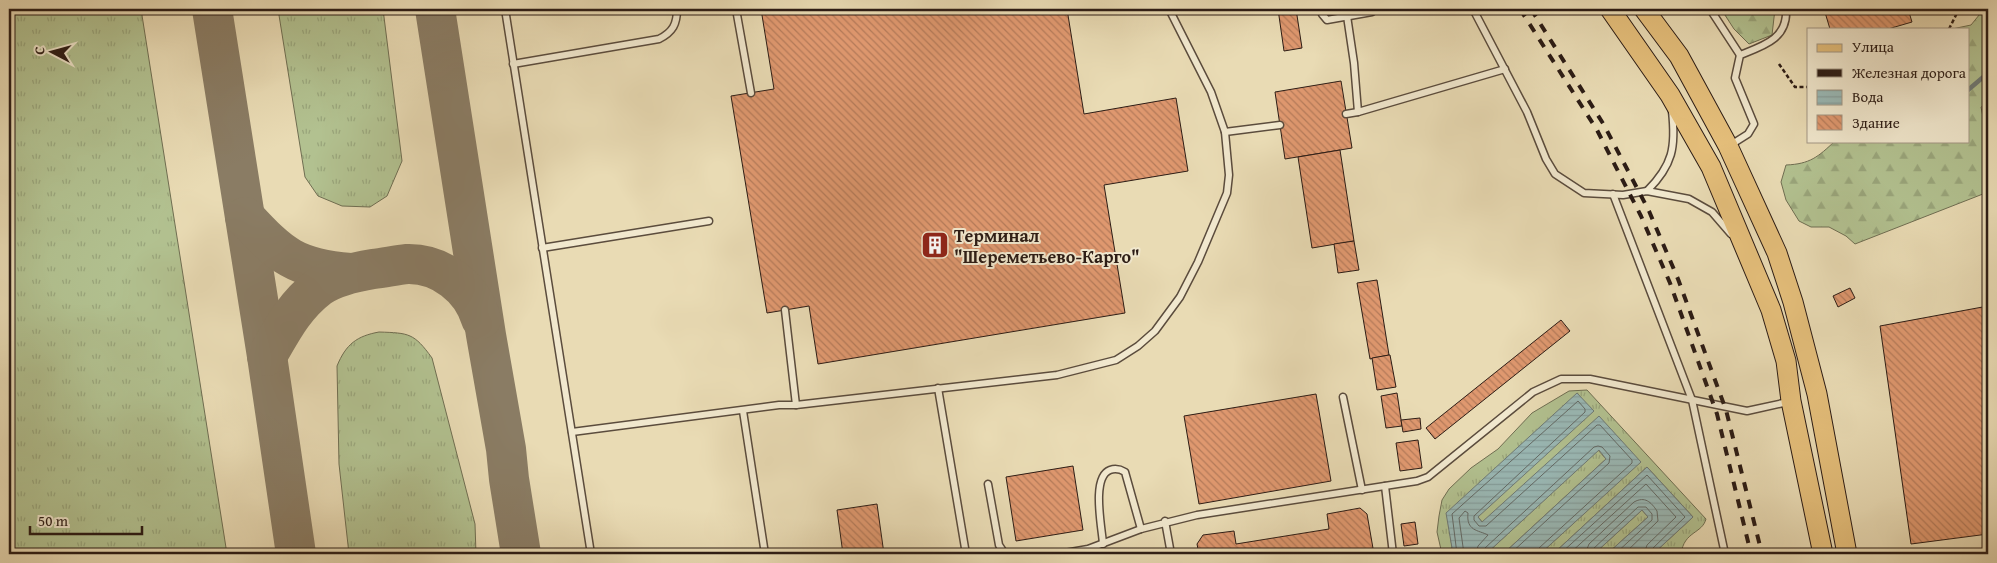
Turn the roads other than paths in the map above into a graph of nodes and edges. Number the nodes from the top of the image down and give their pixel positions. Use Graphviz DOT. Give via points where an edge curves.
graph roads {
  1 [pos="505,9"];
  2 [pos="677,9"];
  3 [pos="736,9"];
  4 [pos="1169,9"];
  5 [pos="1322,9"];
  6 [pos="1374,9"];
  7 [pos="1473,9"];
  8 [pos="1610,9"];
  9 [pos="1644,9"];
  10 [pos="1710,9"];
  11 [pos="1786,9"];
  12 [pos="1347,16"];
  13 [pos="1740,55"];
  14 [pos="513,64"];
  15 [pos="1505,69"];
  16 [pos="751,93"];
  17 [pos="1670,95"];
  18 [pos="1358,112"];
  19 [pos="1346,114"];
  20 [pos="1280,125"];
  21 [pos="1225,132"];
  22 [pos="1728,146"];
  23 [pos="1647,191"];
  24 [pos="1613,194"];
  25 [pos="709,220"];
  26 [pos="542,248"];
  27 [pos="1752,263"];
  28 [pos="785,310"];
  29 [pos="938,388"];
  30 [pos="1343,397"];
  31 [pos="1692,400"];
  32 [pos="1792,401"];
  33 [pos="796,405"];
  34 [pos="742,411"];
  35 [pos="572,432"];
  36 [pos="988,484"];
  37 [pos="1386,486"];
  38 [pos="1362,490"];
  39 [pos="1165,522"];
  40 [pos="1141,529"];
  41 [pos="1103,544"];
  42 [pos="590,554"];
  43 [pos="765,554"];
  44 [pos="966,554"];
  45 [pos="1005,554"];
  46 [pos="1059,554"];
  47 [pos="1170,554"];
  48 [pos="1393,554"];
  49 [pos="1725,554"];
  50 [pos="1823,554"];
  51 [pos="1847,554"];
  1 -- 14 [label="lane"];
  2 -- 14 [label="lane" via="673,28 660,40"];
  3 -- 16 [label="lane"];
  4 -- 21 [label="lane" via="1212,92"];
  5 -- 12 [label="lane" via="1327,20"];
  6 -- 12 [label="lane"];
  7 -- 15 [label="lane"];
  8 -- 17 [label="main road"];
  9 -- 22 [label="main road" via="1679,56"];
  10 -- 13 [label="lane"];
  11 -- 13 [label="lane" via="1787,17 1781,33 1763,46"];
  12 -- 18 [label="lane"];
  13 -- 22 [label="lane" via="1735,78 1754,124 1748,134"];
  14 -- 26 [label="lane"];
  15 -- 18 [label="lane"];
  15 -- 24 [label="lane" via="1556,174 1584,192"];
  17 -- 23 [label="lane" via="1674,142 1671,160"];
  17 -- 27 [label="main road" via="1711,167"];
  18 -- 19 [label="lane"];
  20 -- 21 [label="lane"];
  21 -- 29 [label="lane" via="1229,175 1227,193 1180,297 1155,331 1116,360 1057,375"];
  22 -- 51 [label="main road" via="1777,252 1793,302 1817,394"];
  23 -- 24 [label="lane"];
  23 -- 27 [label="lane" via="1680,196 1702,205 1727,229"];
  24 -- 31 [label="lane"];
  25 -- 26 [label="lane"];
  26 -- 35 [label="lane"];
  27 -- 32 [label="main road" via="1771,310 1786,361"];
  28 -- 33 [label="lane"];
  29 -- 33 [label="lane"];
  29 -- 44 [label="lane"];
  30 -- 38 [label="lane"];
  31 -- 32 [label="lane" via="1747,411"];
  31 -- 37 [label="lane" via="1590,379 1561,379 1533,392 1428,477"];
  31 -- 49 [label="lane"];
  32 -- 50 [label="main road"];
  33 -- 34 [label="lane"];
  34 -- 35 [label="lane"];
  34 -- 43 [label="lane"];
  35 -- 42 [label="lane"];
  36 -- 45 [label="lane" via="999,545"];
  37 -- 38 [label="lane"];
  37 -- 48 [label="lane"];
  38 -- 39 [label="lane" via="1197,514"];
  39 -- 40 [label="lane"];
  39 -- 47 [label="lane"];
  40 -- 41 [label="lane"];
  40 -- 41 [label="lane" via="1125,472 1112,469 1104,474 1098,501"];
  41 -- 46 [label="lane"];
}
